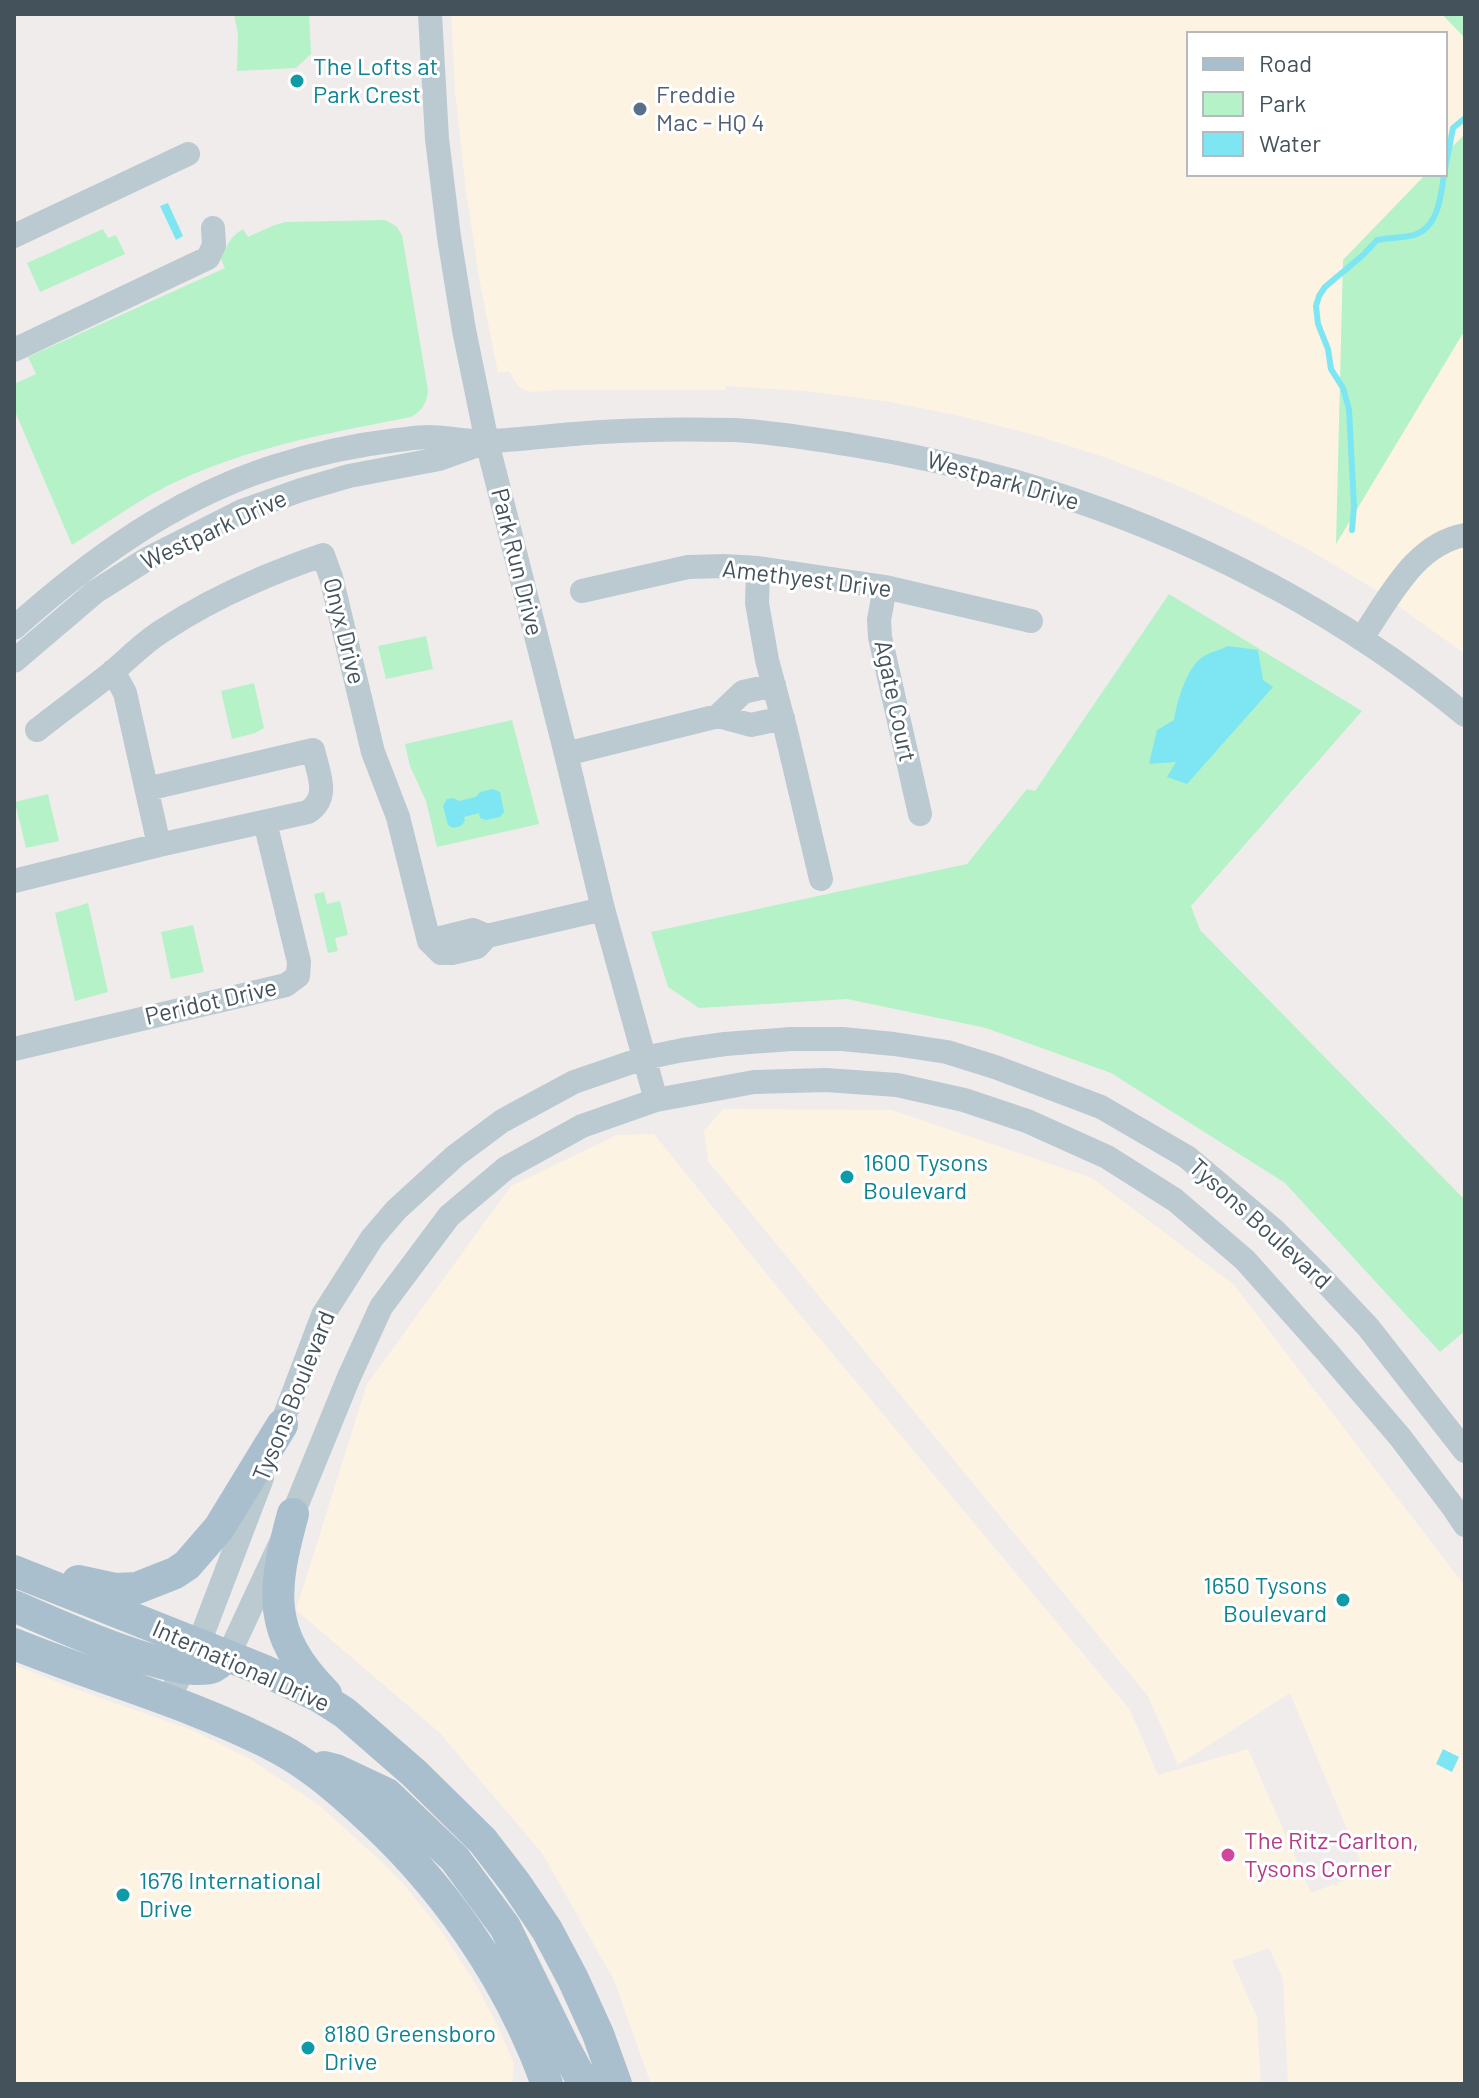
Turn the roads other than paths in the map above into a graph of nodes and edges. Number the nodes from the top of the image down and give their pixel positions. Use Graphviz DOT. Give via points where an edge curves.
graph roads {
  1 [pos="430,14"];
  2 [pos="188,154"];
  3 [pos="213,228"];
  4 [pos="14,236"];
  5 [pos="14,350"];
  6 [pos="487,442"];
  7 [pos="1465,535"];
  8 [pos="758,568"];
  9 [pos="885,587"];
  10 [pos="582,591"];
  11 [pos="1031,621"];
  12 [pos="14,628"];
  13 [pos="1361,639"];
  14 [pos="14,661"];
  15 [pos="113,671"];
  16 [pos="774,685"];
  17 [pos="1465,715"];
  18 [pos="718,716"];
  19 [pos="783,718"];
  20 [pos="37,730"];
  21 [pos="566,754"];
  22 [pos="147,789"];
  23 [pos="920,814"];
  24 [pos="265,822"];
  25 [pos="159,845"];
  26 [pos="821,879"];
  27 [pos="14,881"];
  28 [pos="603,909"];
  29 [pos="14,1049"];
  30 [pos="644,1058"];
  31 [pos="656,1100"];
  32 [pos="282,1425"];
  33 [pos="1465,1451"];
  34 [pos="293,1514"];
  35 [pos="1465,1525"];
  36 [pos="14,1562"];
  37 [pos="14,1571"];
  38 [pos="14,1606"];
  39 [pos="14,1644"];
  40 [pos="192,1656"];
  41 [pos="228,1656"];
  42 [pos="167,1700"];
  43 [pos="345,1713"];
  44 [pos="294,1758"];
  45 [pos="601,2082"];
  46 [pos="547,2084"];
  1 -- 6 [label="street, Park Run Drive" via="449,237"];
  2 -- 4 [label="street"];
  3 -- 5 [label="street" via="208,258"];
  6 -- 12 [label="street, Westpark Drive" via="429,437 376,443 320,454 230,483 130,537"];
  6 -- 13 [label="street, Westpark Drive" via="607,431 738,430 920,457 1059,494 1133,521 1273,586"];
  6 -- 14 [label="street, Westpark Drive" via="439,459 349,476 242,511 95,592"];
  6 -- 21 [label="street, Park Run Drive"];
  7 -- 13 [label="street" via="1437,544 1418,559"];
  8 -- 9 [label="street, Amethyest Drive"];
  8 -- 10 [label="street, Amethyest Drive" via="688,567"];
  8 -- 16 [label="street" via="757,603"];
  9 -- 11 [label="street, Amethyest Drive"];
  9 -- 23 [label="street, Agate Court" via="880,637"];
  13 -- 17 [label="street, Westpark Drive"];
  15 -- 20 [label="street, Onyx Drive"];
  15 -- 22 [label="street" via="125,693"];
  15 -- 28 [label="street, Onyx Drive" via="162,630 219,597 323,555 429,941 441,953 452,953 477,947 487,936"];
  16 -- 18 [label="street" via="743,692"];
  16 -- 19 [label="street"];
  18 -- 19 [label="street" via="751,725"];
  18 -- 21 [label="street"];
  19 -- 26 [label="street"];
  21 -- 28 [label="street, Park Run Drive"];
  22 -- 24 [label="street" via="313,750 321,800 308,812"];
  22 -- 25 [label="street"];
  24 -- 25 [label="street"];
  24 -- 29 [label="street, Peridot Drive" via="298,976 286,985"];
  25 -- 27 [label="street"];
  28 -- 30 [label="street, Park Run Drive"];
  30 -- 31 [label="street, Park Run Drive"];
  30 -- 32 [label="street, Tysons Boulevard" via="574,1082 502,1121 396,1210 323,1315"];
  30 -- 33 [label="street, Tysons Boulevard" via="791,1039 894,1044 971,1059 1101,1107 1187,1157 1275,1231 1368,1327"];
  31 -- 34 [label="street, Tysons Boulevard" via="582,1126 506,1168 449,1216 381,1307"];
  31 -- 35 [label="street, Tysons Boulevard" via="754,1082 897,1085 1027,1121 1107,1157 1175,1200 1245,1260 1400,1437"];
  32 -- 36 [label="main road" via="219,1528 175,1573 137,1588 115,1589"];
  32 -- 40 [label="street, Tysons Boulevard"];
  34 -- 41 [label="street, Tysons Boulevard"];
  34 -- 43 [label="main road" via="279,1580 284,1635 299,1665"];
  37 -- 40 [label="main road, International Drive"];
  38 -- 40 [label="main road" via="151,1661"];
  39 -- 42 [label="main road"];
  40 -- 41 [label="main road" via="212,1668"];
  40 -- 42 [label="street, Tysons Boulevard"];
  41 -- 43 [label="main road, International Drive"];
  42 -- 44 [label="main road"];
  43 -- 45 [label="main road, International Drive" via="483,1841 516,1884 547,1930 598,2034"];
  44 -- 45 [label="main road" via="387,1794 455,1859 505,1927 578,2073"];
  44 -- 46 [label="main road" via="381,1828 433,1885 514,2007"];
}
